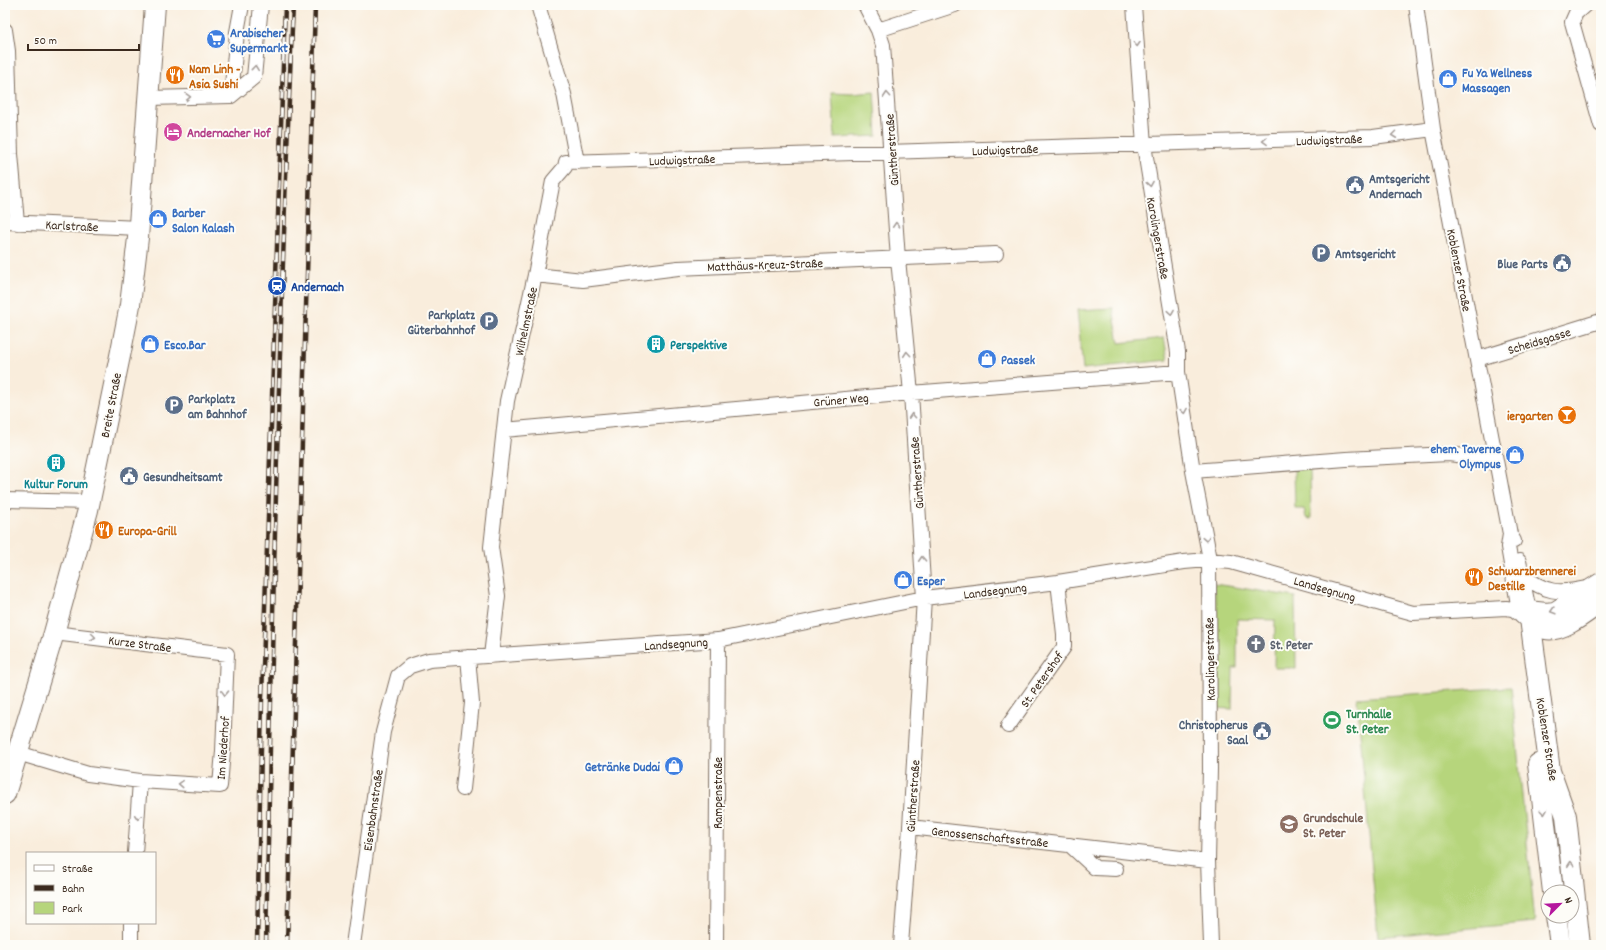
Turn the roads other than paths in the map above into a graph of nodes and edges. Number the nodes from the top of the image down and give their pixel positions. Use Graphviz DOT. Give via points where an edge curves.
graph roads {
  1 [pos="155,5"];
  2 [pos="242,5"];
  3 [pos="261,5"];
  4 [pos="538,5"];
  5 [pos="865,5"];
  6 [pos="955,5"];
  7 [pos="1134,5"];
  8 [pos="1416,5"];
  9 [pos="1585,5"];
  10 [pos="5,30"];
  11 [pos="878,30"];
  12 [pos="231,96"];
  13 [pos="149,98"];
  14 [pos="1601,125"];
  15 [pos="1433,130"];
  16 [pos="1144,145"];
  17 [pos="891,153"];
  18 [pos="577,162"];
  19 [pos="11,223"];
  20 [pos="139,228"];
  21 [pos="996,254"];
  22 [pos="898,259"];
  23 [pos="535,275"];
  24 [pos="1601,321"];
  25 [pos="1477,359"];
  26 [pos="1178,372"];
  27 [pos="910,393"];
  28 [pos="504,430"];
  29 [pos="1495,454"];
  30 [pos="1193,471"];
  31 [pos="5,500"];
  32 [pos="89,502"];
  33 [pos="1510,534"];
  34 [pos="1208,560"];
  35 [pos="1522,575"];
  36 [pos="1058,582"];
  37 [pos="1600,590"];
  38 [pos="924,598"];
  39 [pos="1526,613"];
  40 [pos="1562,628"];
  41 [pos="54,633"];
  42 [pos="718,640"];
  43 [pos="227,654"];
  44 [pos="491,656"];
  45 [pos="468,657"];
  46 [pos="398,676"];
  47 [pos="1541,696"];
  48 [pos="1008,726"];
  49 [pos="18,753"];
  50 [pos="140,781"];
  51 [pos="463,789"];
  52 [pos="5,794"];
  53 [pos="910,826"];
  54 [pos="1070,845"];
  55 [pos="135,852"];
  56 [pos="1208,861"];
  57 [pos="1116,869"];
  58 [pos="1553,884"];
  59 [pos="131,924"];
  60 [pos="1557,924"];
  61 [pos="131,945"];
  62 [pos="353,945"];
  63 [pos="716,945"];
  64 [pos="901,945"];
  65 [pos="1211,945"];
  66 [pos="1560,945"];
  67 [pos="1580,945"];
  1 -- 13 [label="street, Breite Straße"];
  2 -- 12 [label="street"];
  12 -- 3 [label="street, one-way" via="254,77"];
  4 -- 18 [label="street" via="564,94"];
  5 -- 11 [label="street, Güntherstraße"];
  6 -- 11 [label="street"];
  7 -- 16 [label="street, Karolingerstraße, one-way"];
  8 -- 15 [label="street, Koblenzer Straße"];
  9 -- 14 [label="street" via="1576,13 1572,22"];
  10 -- 19 [label="street" via="8,51"];
  17 -- 11 [label="street, Güntherstraße, one-way" via="883,45"];
  13 -- 12 [label="street, one-way"];
  13 -- 20 [label="street, Breite Straße"];
  15 -- 16 [label="street, Ludwigstraße, one-way" via="1373,137"];
  15 -- 25 [label="street, Koblenzer Straße"];
  16 -- 17 [label="street, Ludwigstraße"];
  16 -- 26 [label="street, Karolingerstraße, one-way" via="1178,352"];
  17 -- 18 [label="street, Ludwigstraße"];
  22 -- 17 [label="street, Güntherstraße, one-way"];
  18 -- 23 [label="street, Wilhelmstraße" via="566,162 553,181"];
  19 -- 20 [label="street, Karlstraße"];
  20 -- 32 [label="street, Breite Straße" via="128,313 108,420"];
  21 -- 22 [label="street, Matthäus-Kreuz-Straße"];
  22 -- 23 [label="street, Matthäus-Kreuz-Straße" via="678,268 583,280"];
  27 -- 22 [label="street, Güntherstraße, one-way"];
  23 -- 28 [label="street, Wilhelmstraße" via="507,401"];
  24 -- 25 [label="street, Scheidsgasse"];
  25 -- 29 [label="street, Koblenzer Straße"];
  26 -- 27 [label="street, Grüner Weg"];
  26 -- 30 [label="street, Karolingerstraße, one-way"];
  27 -- 28 [label="street, Grüner Weg"];
  38 -- 27 [label="street, Güntherstraße, one-way"];
  28 -- 44 [label="street, Wilhelmstraße" via="491,547 498,596"];
  29 -- 30 [label="street" via="1346,459"];
  29 -- 33 [label="street, Koblenzer Straße"];
  30 -- 34 [label="street, Karolingerstraße, one-way"];
  31 -- 32 [label="street"];
  32 -- 41 [label="street, Breite Straße"];
  33 -- 35 [label="street, Koblenzer Straße" via="1516,547"];
  33 -- 39 [label="street, Koblenzer Straße" via="1508,547"];
  34 -- 36 [label="street, Landsegnung"];
  34 -- 39 [label="street, Landsegnung" via="1231,562 1414,613 1506,608"];
  34 -- 56 [label="street, Karolingerstraße"];
  35 -- 37 [label="street" via="1553,592"];
  35 -- 39 [label="street, Koblenzer Straße"];
  36 -- 38 [label="street, Landsegnung"];
  36 -- 48 [label="street, St. Petershof" via="1064,648"];
  37 -- 39 [label="street, one-way" via="1555,612"];
  37 -- 40 [label="street"];
  38 -- 42 [label="street, Landsegnung"];
  38 -- 53 [label="street, Güntherstraße"];
  39 -- 40 [label="street" via="1547,629"];
  39 -- 47 [label="street, Koblenzer Straße"];
  39 -- 58 [label="street, Koblenzer Straße, one-way" via="1526,663"];
  40 -- 47 [label="street" via="1544,645"];
  41 -- 43 [label="street, Kurze Straße, one-way"];
  41 -- 49 [label="street, Breite Straße"];
  42 -- 44 [label="street, Landsegnung"];
  42 -- 63 [label="street, Rampenstraße"];
  43 -- 50 [label="street, Im Niederhof, one-way" via="220,786"];
  44 -- 45 [label="street, Landsegnung"];
  45 -- 46 [label="street, Landsegnung" via="429,660 410,666"];
  45 -- 51 [label="street" via="472,703"];
  46 -- 62 [label="street, Eisenbahnstraße" via="383,732"];
  67 -- 47 [label="street, Koblenzer Straße, one-way" via="1566,816 1550,771"];
  49 -- 50 [label="street, Im Niederhof" via="88,774"];
  49 -- 52 [label="street, Breite Straße"];
  50 -- 55 [label="street, one-way"];
  53 -- 54 [label="street, Genossenschaftsstraße"];
  53 -- 64 [label="street, Güntherstraße"];
  54 -- 56 [label="street, Genossenschaftsstraße"];
  54 -- 57 [label="street" via="1095,868"];
  56 -- 65 [label="street, Karolingerstraße"];
  59 -- 61 [label="street"];
  60 -- 66 [label="street"];
}
